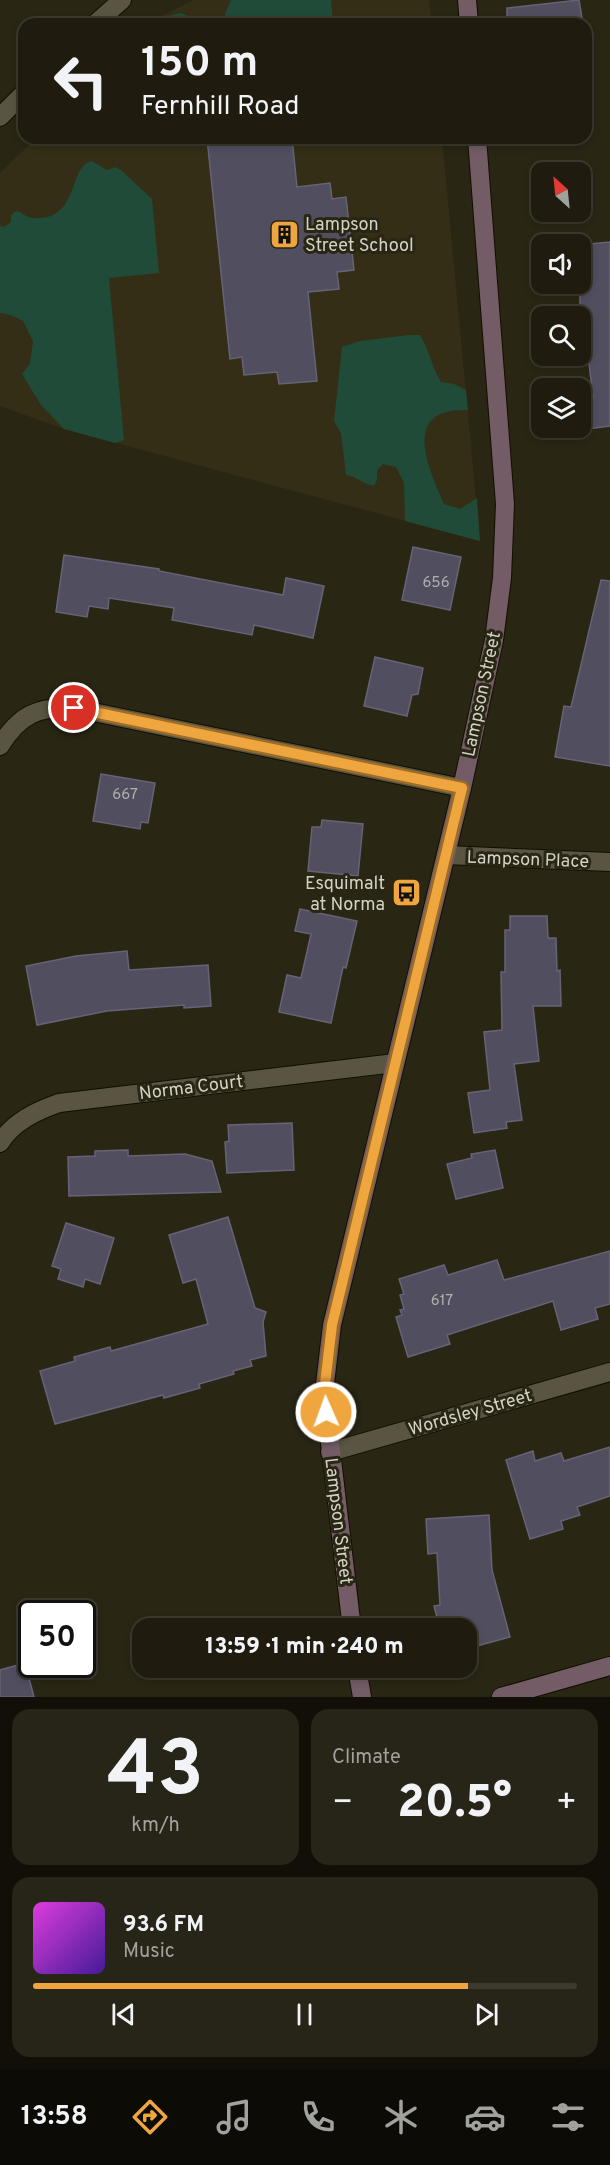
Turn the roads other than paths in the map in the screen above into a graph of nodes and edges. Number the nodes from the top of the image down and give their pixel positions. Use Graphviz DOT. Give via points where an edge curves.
graph roads {
  1 [pos="122,0"];
  2 [pos="467,0"];
  3 [pos="102,18"];
  4 [pos="468,18"];
  5 [pos="18,99"];
  6 [pos="0,117"];
  7 [pos="477,144"];
  8 [pos="0,746"];
  9 [pos="462,788"];
  10 [pos="446,855"];
  11 [pos="610,862"];
  12 [pos="395,1063"];
  13 [pos="0,1143"];
  14 [pos="610,1372"];
  15 [pos="330,1452"];
  16 [pos="351,1618"];
  17 [pos="610,1666"];
  18 [pos="359,1678"];
  19 [pos="362,1697"];
  20 [pos="501,1697"];
  1 -- 3 [label="street"];
  2 -- 4 [label="main road"];
  5 -- 6 [label="street"];
  7 -- 9 [label="main road, Lampson Street" via="505,504 494,640"];
  8 -- 9 [label="street" via="22,719 56,707 74,708"];
  9 -- 10 [label="main road, Lampson Street"];
  10 -- 11 [label="street, Lampson Place"];
  10 -- 12 [label="main road, Lampson Street"];
  12 -- 13 [label="street, Norma Court" via="59,1103 15,1125"];
  12 -- 15 [label="main road, Lampson Street" via="332,1325 324,1392"];
  14 -- 15 [label="street, Wordsley Street"];
  15 -- 16 [label="main road, Lampson Street"];
  17 -- 20 [label="main road"];
  18 -- 19 [label="main road"];
}
